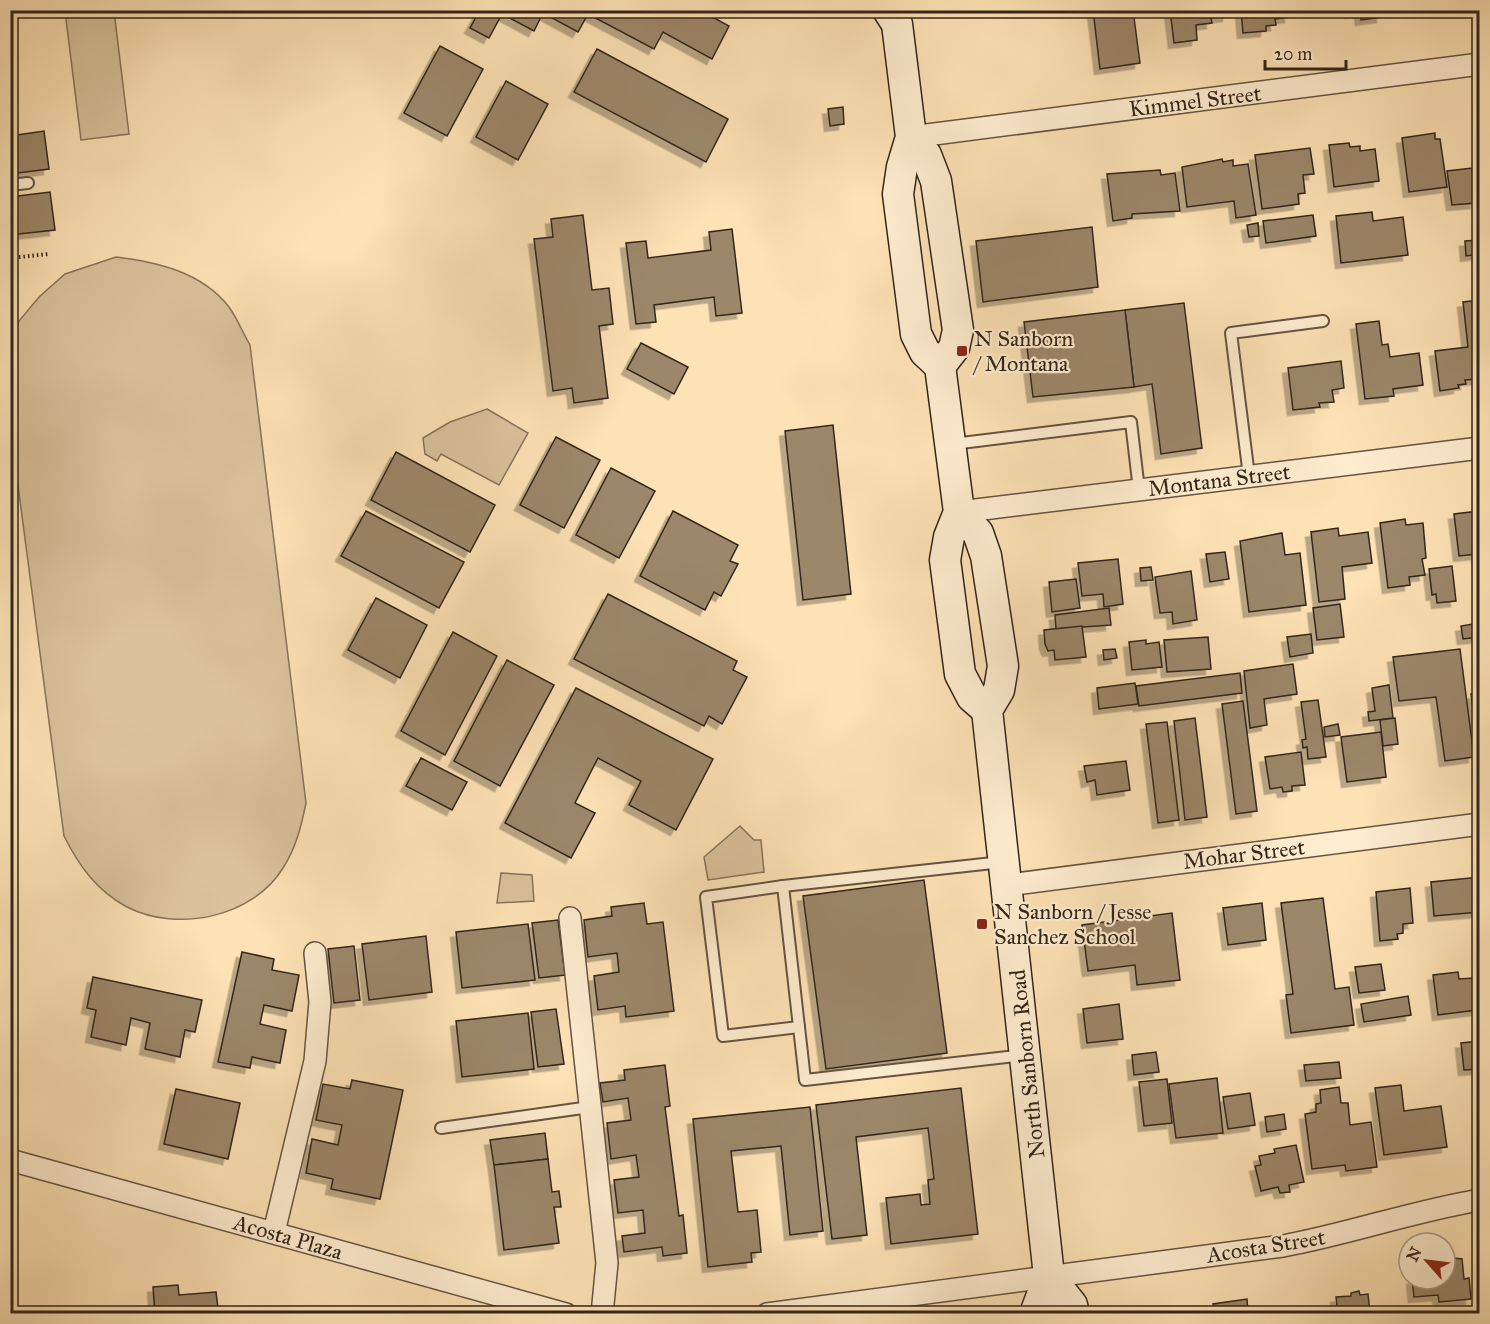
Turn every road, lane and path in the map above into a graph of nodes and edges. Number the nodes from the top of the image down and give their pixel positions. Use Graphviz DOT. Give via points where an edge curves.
graph roads {
  1 [pos="897,15"];
  2 [pos="1479,64"];
  3 [pos="911,137"];
  4 [pos="28,183"];
  5 [pos="10,186"];
  6 [pos="49,254"];
  7 [pos="10,258"];
  8 [pos="1323,321"];
  9 [pos="940,366"];
  10 [pos="950,444"];
  11 [pos="1479,448"];
  12 [pos="1249,476"];
  13 [pos="1140,490"];
  14 [pos="959,512"];
  15 [pos="987,710"];
  16 [pos="1479,824"];
  17 [pos="1007,873"];
  18 [pos="783,886"];
  19 [pos="570,918"];
  20 [pos="315,953"];
  21 [pos="799,1027"];
  22 [pos="1026,1055"];
  23 [pos="590,1107"];
  24 [pos="441,1128"];
  25 [pos="10,1160"];
  26 [pos="1479,1200"];
  27 [pos="274,1232"];
  28 [pos="1049,1276"];
  29 [pos="893,1305"];
  30 [pos="775,1313"];
  31 [pos="566,1314"];
  32 [pos="602,1314"];
  33 [pos="1035,1314"];
  34 [pos="1074,1314"];
  1 -- 3 [label="main road"];
  2 -- 3 [label="street, Kimmel Street"];
  3 -- 9 [label="main road" via="898,194 916,334"];
  3 -- 9 [label="main road" via="926,154 936,181 958,330 954,348"];
  4 -- 5 [label="lane"];
  6 -- 7 [label="path"];
  8 -- 12 [label="lane" via="1231,333"];
  9 -- 10 [label="main road"];
  10 -- 13 [label="lane" via="1131,422"];
  10 -- 14 [label="main road"];
  11 -- 12 [label="street, Montana Street"];
  12 -- 13 [label="street, Montana Street"];
  13 -- 14 [label="street, Montana Street"];
  14 -- 15 [label="main road" via="945,560 960,674 972,697"];
  14 -- 15 [label="main road" via="978,533 986,556 1003,666 999,690"];
  15 -- 17 [label="main road, North Sanborn Road"];
  16 -- 17 [label="street, Mohar Street"];
  17 -- 18 [label="lane"];
  17 -- 22 [label="main road, North Sanborn Road"];
  18 -- 21 [label="lane"];
  18 -- 21 [label="lane" via="706,897 723,1036"];
  19 -- 23 [label="street"];
  20 -- 27 [label="street" via="321,1002 315,1061"];
  21 -- 22 [label="lane" via="804,1080"];
  22 -- 28 [label="main road, North Sanborn Road"];
  23 -- 24 [label="lane"];
  23 -- 32 [label="street" via="607,1263"];
  25 -- 27 [label="street, Acosta Plaza"];
  26 -- 28 [label="street, Acosta Street" via="1283,1246"];
  27 -- 31 [label="street, Acosta Plaza"];
  28 -- 29 [label="street"];
  28 -- 33 [label="main road, North Sanborn Road"];
  28 -- 34 [label="main road" via="1072,1305"];
  29 -- 30 [label="street"];
}
